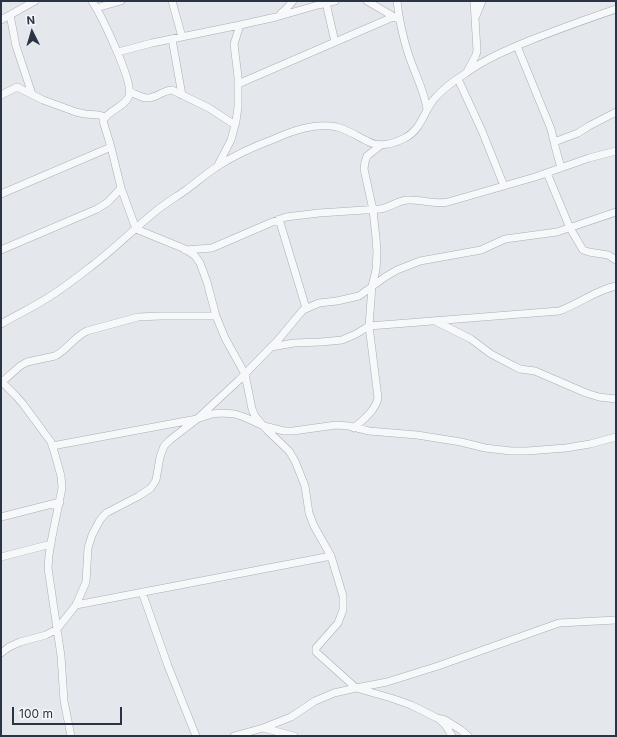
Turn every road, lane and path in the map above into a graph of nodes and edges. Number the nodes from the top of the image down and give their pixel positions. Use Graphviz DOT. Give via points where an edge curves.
graph roads {
  1 [pos="35,1"];
  2 [pos="121,1"];
  3 [pos="172,1"];
  4 [pos="293,1"];
  5 [pos="335,1"];
  6 [pos="367,1"];
  7 [pos="397,1"];
  8 [pos="474,1"];
  9 [pos="482,1"];
  10 [pos="326,3"];
  11 [pos="94,4"];
  12 [pos="616,9"];
  13 [pos="10,15"];
  14 [pos="276,17"];
  15 [pos="476,18"];
  16 [pos="396,19"];
  17 [pos="1,20"];
  18 [pos="240,25"];
  19 [pos="182,37"];
  20 [pos="172,39"];
  21 [pos="335,42"];
  22 [pos="517,46"];
  23 [pos="118,52"];
  24 [pos="467,72"];
  25 [pos="458,79"];
  26 [pos="238,84"];
  27 [pos="130,92"];
  28 [pos="32,94"];
  29 [pos="1,95"];
  30 [pos="182,95"];
  31 [pos="427,109"];
  32 [pos="616,112"];
  33 [pos="105,117"];
  34 [pos="235,125"];
  35 [pos="554,142"];
  36 [pos="381,145"];
  37 [pos="111,147"];
  38 [pos="616,151"];
  39 [pos="217,167"];
  40 [pos="561,168"];
  41 [pos="547,173"];
  42 [pos="504,186"];
  43 [pos="121,188"];
  44 [pos="1,194"];
  45 [pos="373,210"];
  46 [pos="616,212"];
  47 [pos="279,219"];
  48 [pos="570,228"];
  49 [pos="136,229"];
  50 [pos="1,250"];
  51 [pos="185,250"];
  52 [pos="616,260"];
  53 [pos="372,286"];
  54 [pos="616,286"];
  55 [pos="306,308"];
  56 [pos="216,316"];
  57 [pos="435,320"];
  58 [pos="1,324"];
  59 [pos="369,326"];
  60 [pos="271,347"];
  61 [pos="244,374"];
  62 [pos="2,381"];
  63 [pos="606,398"];
  64 [pos="616,399"];
  65 [pos="616,404"];
  66 [pos="198,419"];
  67 [pos="264,426"];
  68 [pos="354,428"];
  69 [pos="616,437"];
  70 [pos="52,446"];
  71 [pos="60,502"];
  72 [pos="1,517"];
  73 [pos="51,544"];
  74 [pos="331,556"];
  75 [pos="1,557"];
  76 [pos="142,592"];
  77 [pos="76,605"];
  78 [pos="616,620"];
  79 [pos="57,629"];
  80 [pos="1,654"];
  81 [pos="356,688"];
  82 [pos="438,718"];
  83 [pos="263,728"];
  84 [pos="71,736"];
  85 [pos="196,736"];
  86 [pos="234,736"];
  87 [pos="294,736"];
  88 [pos="452,736"];
  89 [pos="468,736"];
  1 -- 13 [label="street"];
  2 -- 11 [label="street"];
  3 -- 19 [label="street"];
  4 -- 14 [label="street"];
  5 -- 10 [label="street"];
  6 -- 16 [label="street"];
  7 -- 16 [label="street"];
  8 -- 15 [label="street"];
  9 -- 15 [label="street"];
  10 -- 14 [label="street"];
  10 -- 21 [label="street"];
  11 -- 23 [label="street"];
  12 -- 22 [label="street"];
  13 -- 17 [label="street"];
  13 -- 28 [label="street" via="16,46"];
  14 -- 18 [label="street"];
  15 -- 24 [label="street" via="477,51"];
  16 -- 21 [label="street"];
  16 -- 31 [label="street" via="423,90"];
  18 -- 19 [label="street"];
  18 -- 26 [label="street" via="234,44"];
  19 -- 20 [label="street"];
  20 -- 23 [label="street"];
  20 -- 30 [label="street"];
  21 -- 26 [label="street"];
  22 -- 24 [label="street"];
  22 -- 35 [label="street"];
  23 -- 27 [label="street"];
  24 -- 25 [label="street"];
  25 -- 31 [label="street" via="436,97"];
  25 -- 42 [label="street"];
  26 -- 34 [label="street"];
  27 -- 30 [label="street" via="146,98 167,90"];
  27 -- 33 [label="street" via="126,101"];
  28 -- 29 [label="street" via="17,87"];
  28 -- 33 [label="street" via="81,114"];
  30 -- 34 [label="street"];
  31 -- 36 [label="street" via="415,131 406,138"];
  32 -- 35 [label="street" via="578,133"];
  33 -- 37 [label="street" via="103,121"];
  34 -- 39 [label="street" via="231,140"];
  35 -- 40 [label="street"];
  36 -- 39 [label="street" via="367,142 338,127 308,127 261,144"];
  36 -- 45 [label="street" via="367,156 364,169"];
  37 -- 43 [label="street"];
  37 -- 44 [label="street"];
  38 -- 40 [label="street"];
  39 -- 49 [label="street" via="157,210"];
  40 -- 41 [label="street"];
  41 -- 42 [label="street"];
  41 -- 48 [label="street"];
  42 -- 45 [label="street" via="443,204 406,200"];
  43 -- 49 [label="street"];
  43 -- 50 [label="street" via="97,209"];
  45 -- 47 [label="street" via="319,213"];
  45 -- 53 [label="street" via="377,252"];
  46 -- 48 [label="street"];
  47 -- 51 [label="street" via="212,248"];
  47 -- 55 [label="street"];
  48 -- 52 [label="street" via="583,250 608,255"];
  48 -- 53 [label="street" via="505,239 481,250 420,261 397,270"];
  49 -- 51 [label="street"];
  49 -- 58 [label="street" via="53,295"];
  51 -- 56 [label="street" via="195,256 200,263"];
  53 -- 55 [label="street" via="360,296 319,303"];
  53 -- 59 [label="street"];
  54 -- 57 [label="street" via="559,311"];
  55 -- 60 [label="street"];
  56 -- 61 [label="street"];
  56 -- 62 [label="street" via="138,317 87,331 55,356 27,362"];
  57 -- 59 [label="street"];
  57 -- 63 [label="street" via="520,369 534,370 586,393"];
  59 -- 60 [label="street" via="342,340"];
  59 -- 68 [label="street" via="378,398 374,409"];
  60 -- 61 [label="street"];
  61 -- 66 [label="street"];
  61 -- 67 [label="street" via="252,409"];
  62 -- 70 [label="street" via="23,404"];
  63 -- 64 [label="street"];
  63 -- 65 [label="street"];
  66 -- 67 [label="street" via="212,414 235,414"];
  66 -- 70 [label="street"];
  66 -- 77 [label="street" via="164,446 152,488 106,513 100,520 88,548 86,582"];
  67 -- 68 [label="street" via="288,431 330,425"];
  67 -- 74 [label="street" via="296,461 305,486 309,513"];
  68 -- 69 [label="street" via="417,434 511,451 566,448"];
  70 -- 71 [label="street" via="61,476"];
  71 -- 72 [label="street"];
  71 -- 73 [label="street"];
  73 -- 75 [label="street"];
  73 -- 79 [label="street" via="48,568"];
  74 -- 76 [label="street"];
  74 -- 81 [label="street" via="343,596 343,610 338,623 316,650"];
  76 -- 77 [label="street"];
  76 -- 85 [label="street"];
  77 -- 79 [label="street"];
  78 -- 81 [label="street" via="559,623 402,678"];
  79 -- 80 [label="street" via="46,635 20,642"];
  79 -- 84 [label="street" via="64,701"];
  81 -- 82 [label="street" via="404,703"];
  81 -- 83 [label="street" via="315,701 291,718"];
  82 -- 88 [label="street"];
  82 -- 89 [label="street" via="446,720"];
  83 -- 86 [label="street"];
  83 -- 87 [label="street"];
}
